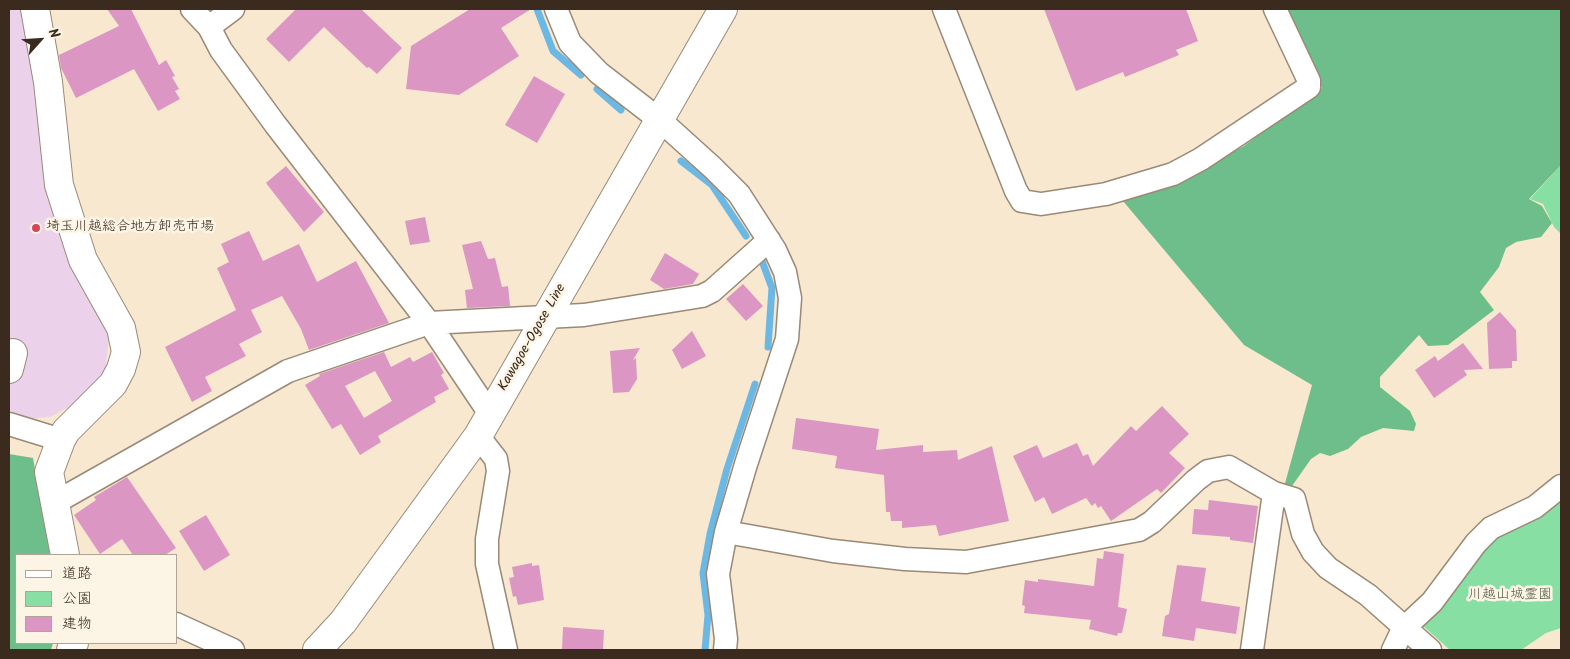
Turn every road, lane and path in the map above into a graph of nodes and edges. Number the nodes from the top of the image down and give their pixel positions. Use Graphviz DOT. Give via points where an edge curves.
graph roads {
  1 [pos="36,9"];
  2 [pos="192,9"];
  3 [pos="233,9"];
  4 [pos="556,9"];
  5 [pos="723,9"];
  6 [pos="944,9"];
  7 [pos="1275,9"];
  8 [pos="209,27"];
  9 [pos="660,121"];
  10 [pos="769,240"];
  11 [pos="546,315"];
  12 [pos="429,324"];
  13 [pos="9,424"];
  14 [pos="484,425"];
  15 [pos="61,440"];
  16 [pos="1561,486"];
  17 [pos="1274,493"];
  18 [pos="56,502"];
  19 [pos="726,532"];
  20 [pos="65,554"];
  21 [pos="178,625"];
  22 [pos="1403,628"];
  23 [pos="233,650"];
  24 [pos="317,650"];
  25 [pos="506,650"];
  26 [pos="725,650"];
  27 [pos="1252,650"];
  28 [pos="1393,650"];
  29 [pos="1430,650"];
  1 -- 15 [label="main road" via="59,185 83,260 121,328 126,352 113,384"];
  2 -- 8 [label="street"];
  3 -- 8 [label="street"];
  4 -- 9 [label="street" via="570,43 599,73"];
  5 -- 9 [label="main road, Kawagoe-Ogose Line"];
  6 -- 7 [label="street" via="1016,191 1022,201 1041,204 1106,194 1173,174 1309,87"];
  8 -- 12 [label="street" via="221,50 275,124"];
  9 -- 10 [label="street" via="739,194"];
  9 -- 11 [label="main road, Kawagoe-Ogose Line"];
  10 -- 11 [label="street" via="712,291 702,296 584,315"];
  10 -- 19 [label="street" via="785,272 790,298 787,339"];
  11 -- 12 [label="street"];
  11 -- 14 [label="main road, Kawagoe-Ogose Line"];
  12 -- 14 [label="street"];
  12 -- 18 [label="street" via="288,371"];
  13 -- 15 [label="street"];
  14 -- 24 [label="main road, Kawagoe-Ogose Line" via="343,622"];
  14 -- 25 [label="street" via="498,471 487,539 487,564"];
  15 -- 18 [label="main road" via="49,472"];
  16 -- 22 [label="street" via="1535,507 1491,528 1432,602"];
  17 -- 19 [label="street" via="1228,468 1218,468 1196,480 1152,522 1139,530 966,562 905,560"];
  17 -- 22 [label="street" via="1294,500 1303,534 1313,552 1328,568 1368,595"];
  17 -- 27 [label="street"];
  18 -- 20 [label="main road"];
  19 -- 26 [label="street" via="718,574"];
  21 -- 23 [label="street"];
  22 -- 28 [label="street"];
  22 -- 29 [label="street"];
}
